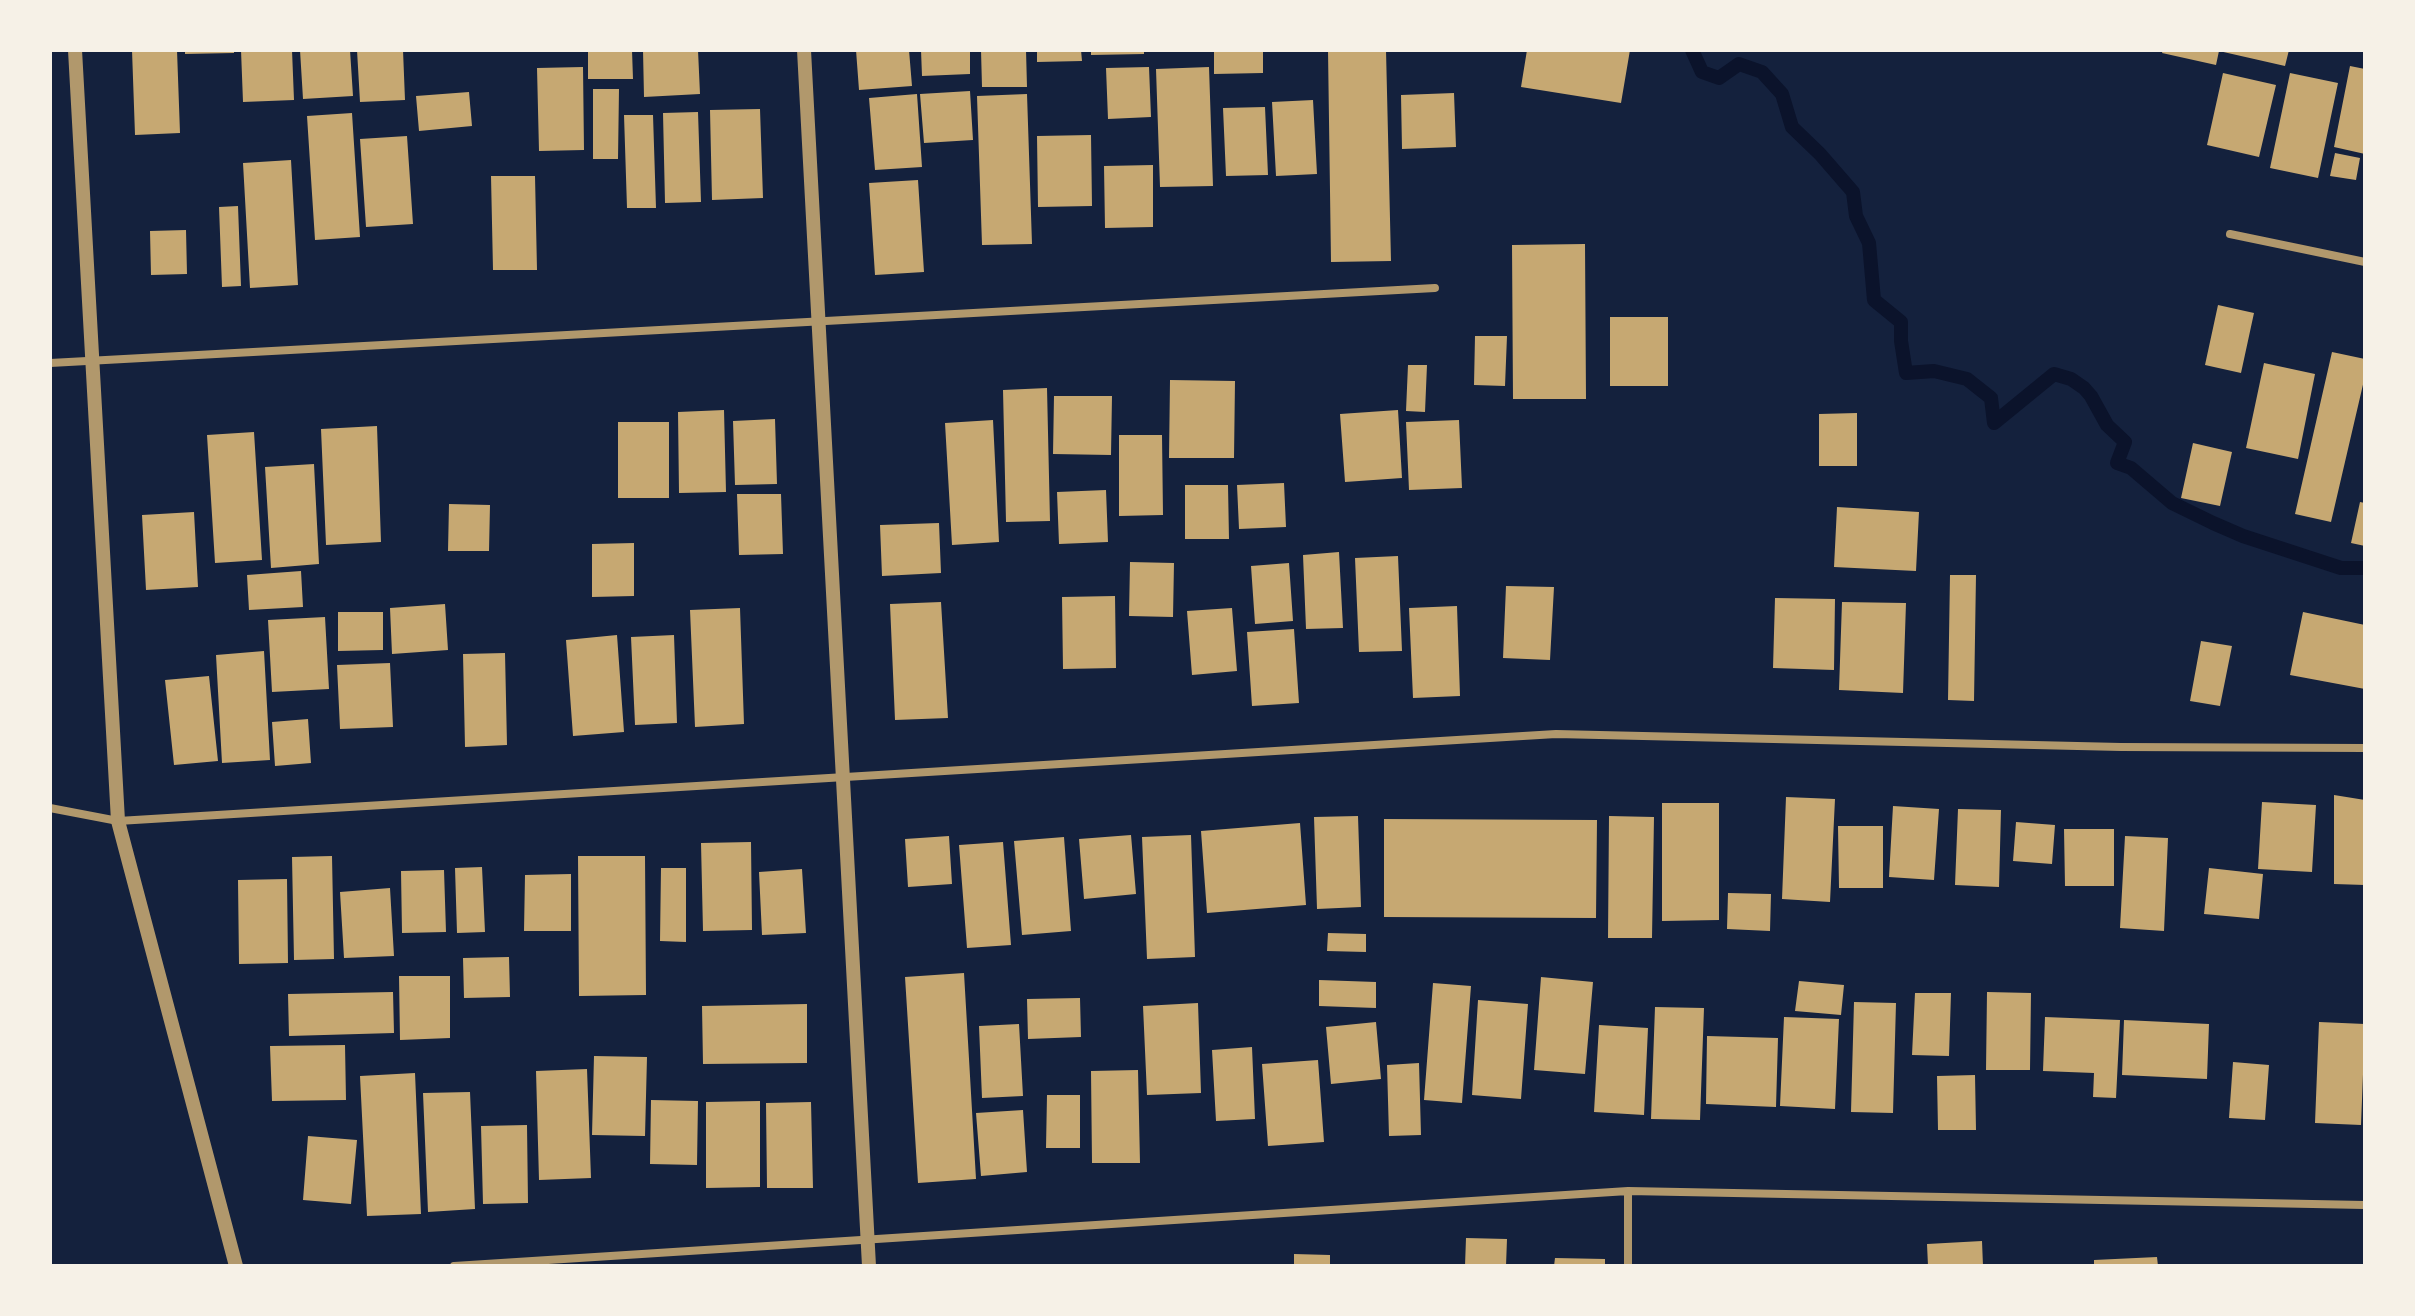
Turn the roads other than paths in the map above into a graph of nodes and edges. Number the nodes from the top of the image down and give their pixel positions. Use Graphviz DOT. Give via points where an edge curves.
graph roads {
  1 [pos="75,50"];
  2 [pos="804,50"];
  3 [pos="2230,234"];
  4 [pos="2365,262"];
  5 [pos="1435,288"];
  6 [pos="819,321"];
  7 [pos="93,361"];
  8 [pos="50,363"];
  9 [pos="2365,748"];
  10 [pos="841,777"];
  11 [pos="50,808"];
  12 [pos="118,821"];
  13 [pos="1628,1191"];
  14 [pos="2365,1205"];
  15 [pos="867,1240"];
  16 [pos="236,1266"];
  17 [pos="454,1266"];
  18 [pos="869,1266"];
  19 [pos="1628,1266"];
  1 -- 7 [label="street"];
  2 -- 6 [label="street"];
  3 -- 4 [label="street"];
  5 -- 6 [label="street"];
  6 -- 7 [label="street"];
  6 -- 10 [label="street"];
  7 -- 8 [label="street"];
  7 -- 12 [label="street"];
  9 -- 10 [label="street" via="1556,734"];
  10 -- 12 [label="street"];
  10 -- 15 [label="street"];
  11 -- 12 [label="street"];
  12 -- 16 [label="street"];
  13 -- 14 [label="street"];
  13 -- 15 [label="street"];
  13 -- 19 [label="street"];
  15 -- 17 [label="street"];
  15 -- 18 [label="street"];
}
